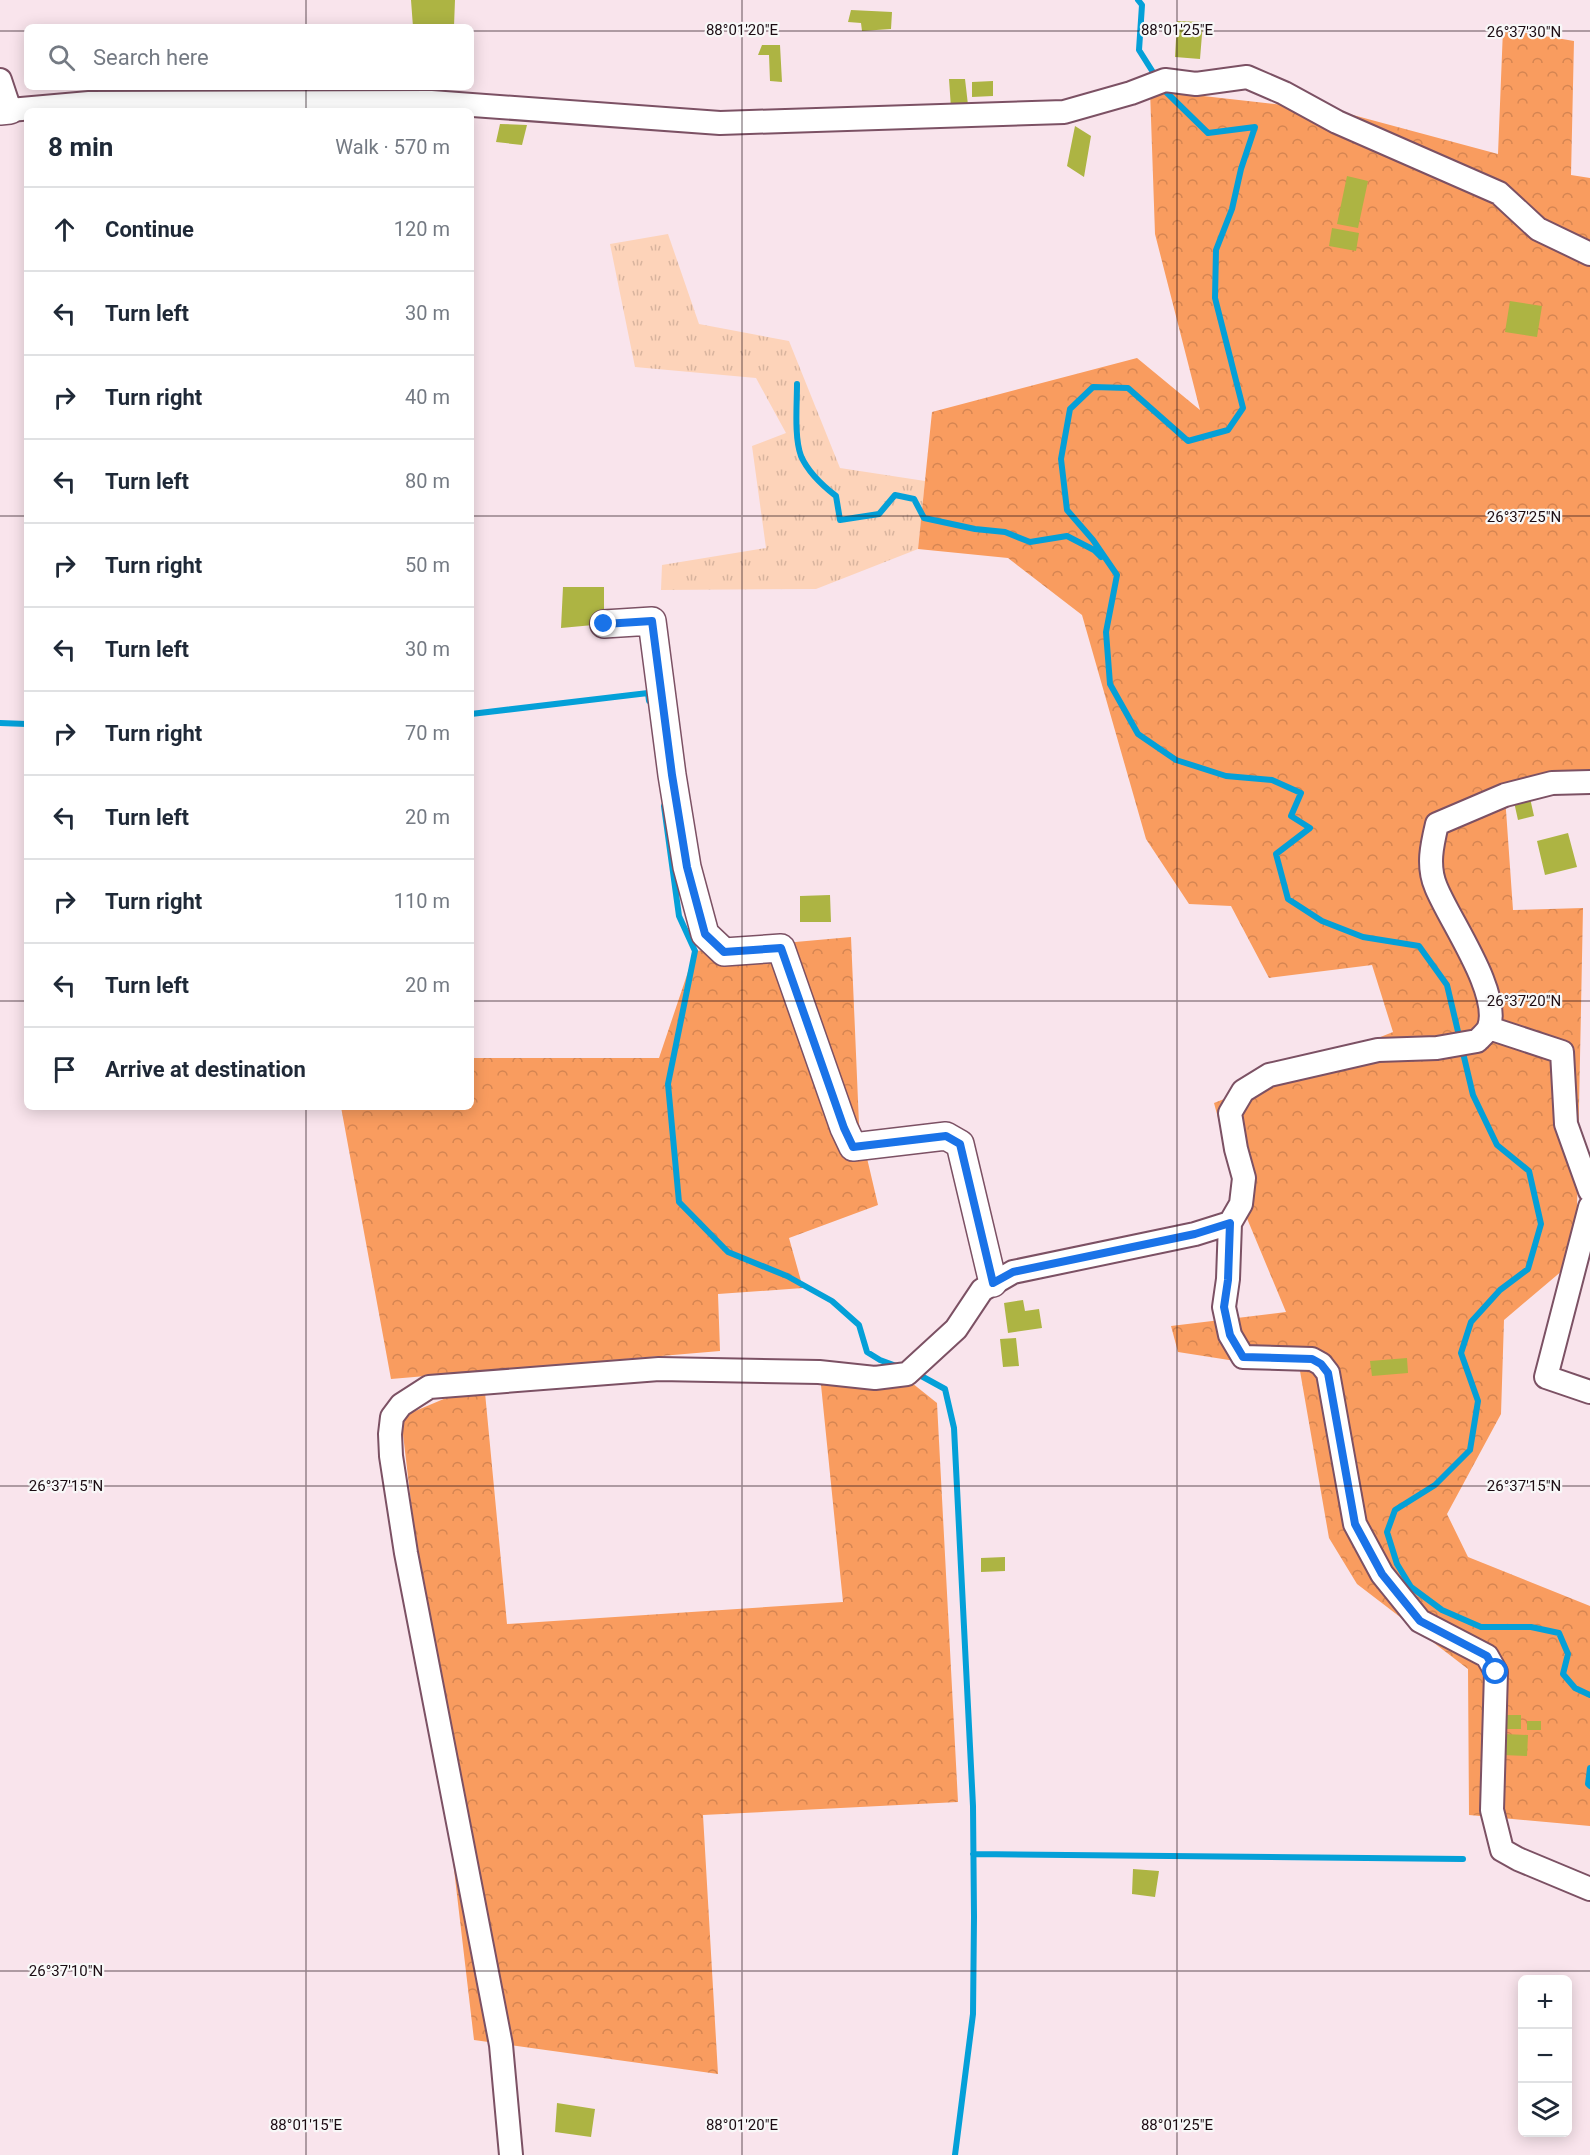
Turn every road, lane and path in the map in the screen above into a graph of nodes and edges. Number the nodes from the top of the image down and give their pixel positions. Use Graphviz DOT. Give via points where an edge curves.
graph roads {
  1 [pos="0,80"];
  2 [pos="36,108"];
  3 [pos="24,109"];
  4 [pos="5,111"];
  5 [pos="1590,254"];
  6 [pos="604,624"];
  7 [pos="1590,782"];
  8 [pos="1489,1028"];
  9 [pos="1590,1191"];
  10 [pos="1590,1207"];
  11 [pos="1230,1223"];
  12 [pos="993,1283"];
  13 [pos="1590,1392"];
  14 [pos="1590,1889"];
  15 [pos="511,2155"];
  1 -- 4 [label="street"];
  2 -- 5 [label="street" via="89,103 431,102 720,123 1064,112 1165,80 1196,84 1247,77 1336,122 1499,193 1538,229"];
  3 -- 4 [label="street"];
  6 -- 12 [label="street" via="652,621 685,855 705,934 724,952 781,948 853,1147 946,1136 960,1144"];
  7 -- 8 [label="street" via="1552,783 1505,795 1437,824 1430,855 1435,886 1480,976 1491,1009"];
  8 -- 9 [label="street" via="1562,1052 1566,1124"];
  8 -- 11 [label="street" via="1477,1041 1437,1048 1378,1050 1269,1075 1243,1091 1230,1113 1244,1178 1241,1204"];
  10 -- 13 [label="street" via="1546,1377"];
  11 -- 12 [label="street" via="1195,1234 1013,1272"];
  11 -- 14 [label="street" via="1224,1307 1230,1335 1243,1357 1312,1359 1321,1364 1328,1373 1355,1524 1382,1574 1420,1621 1487,1656 1496,1672 1492,1810 1502,1850"];
  12 -- 15 [label="street" via="982,1290 956,1329 907,1374 875,1378 819,1372 659,1368 429,1387 400,1405 392,1417 391,1456 406,1553 501,2045"];
}
